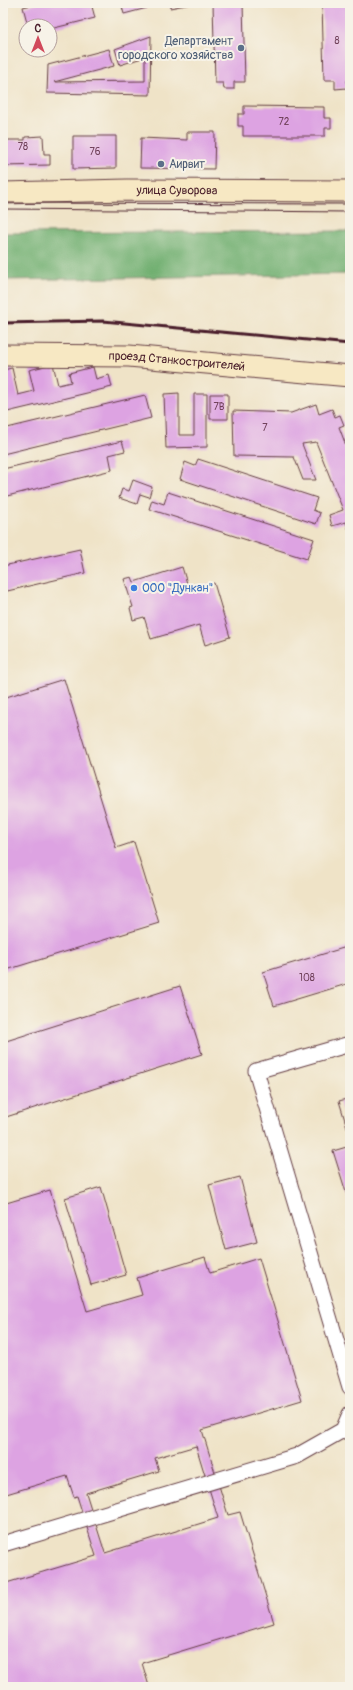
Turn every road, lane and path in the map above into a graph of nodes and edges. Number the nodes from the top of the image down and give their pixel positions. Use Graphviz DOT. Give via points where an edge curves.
graph roads {
  1 [pos="350,191"];
  2 [pos="3,193"];
  3 [pos="3,355"];
  4 [pos="350,376"];
  5 [pos="350,1044"];
  6 [pos="350,1387"];
  7 [pos="350,1414"];
  8 [pos="3,1544"];
  1 -- 2 [label="main road, улица Суворова" via="127,190"];
  3 -- 4 [label="main road, проезд Станкостроителей" via="135,356"];
  5 -- 6 [label="street" via="256,1071"];
  7 -- 8 [label="street" via="344,1430 297,1456"];
}
